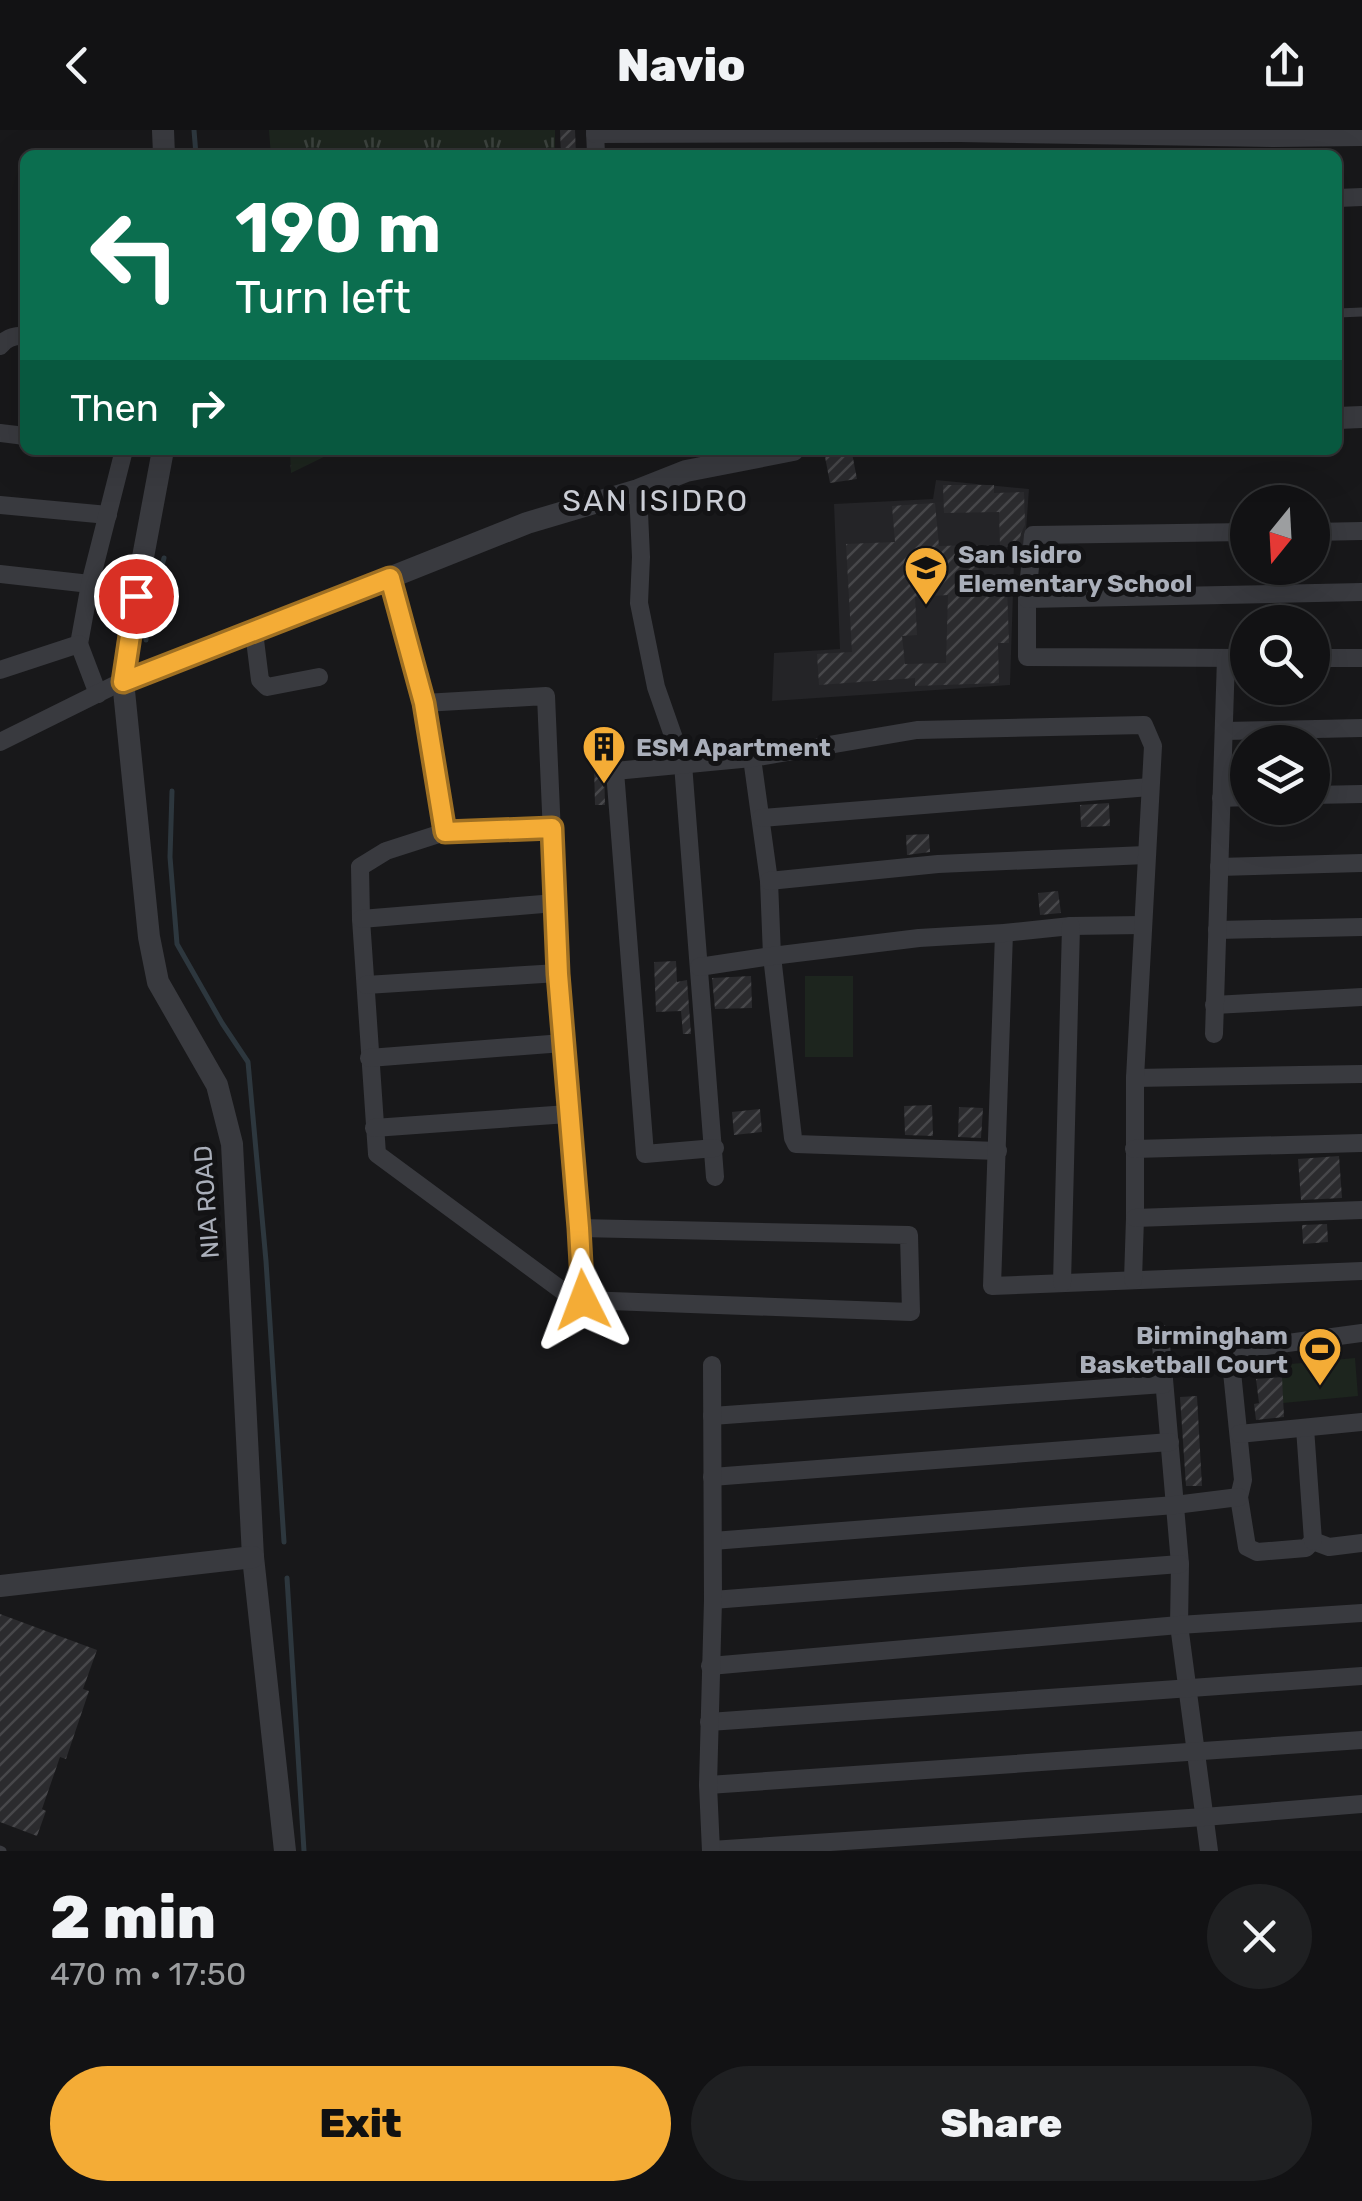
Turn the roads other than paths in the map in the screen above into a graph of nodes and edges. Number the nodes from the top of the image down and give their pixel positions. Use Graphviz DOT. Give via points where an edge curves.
graph roads {
  1 [pos="595,132"];
  2 [pos="959,132"];
  3 [pos="1362,137"];
  4 [pos="1275,141"];
  5 [pos="123,455"];
  6 [pos="162,455"];
  7 [pos="744,455"];
  8 [pos="638,490"];
  9 [pos="0,505"];
  10 [pos="108,515"];
  11 [pos="1362,531"];
  12 [pos="1230,532"];
  13 [pos="1330,532"];
  14 [pos="0,574"];
  15 [pos="390,578"];
  16 [pos="90,584"];
  17 [pos="1362,592"];
  18 [pos="1027,600"];
  19 [pos="254,632"];
  20 [pos="79,644"];
  21 [pos="1226,658"];
  22 [pos="1230,658"];
  23 [pos="1330,658"];
  24 [pos="1362,658"];
  25 [pos="0,670"];
  26 [pos="319,677"];
  27 [pos="123,682"];
  28 [pos="98,694"];
  29 [pos="424,703"];
  30 [pos="1362,728"];
  31 [pos="1224,731"];
  32 [pos="0,742"];
  33 [pos="752,758"];
  34 [pos="683,764"];
  35 [pos="1150,787"];
  36 [pos="1362,794"];
  37 [pos="1330,795"];
  38 [pos="1221,798"];
  39 [pos="1230,798"];
  40 [pos="760,818"];
  41 [pos="552,828"];
  42 [pos="445,832"];
  43 [pos="1146,855"];
  44 [pos="1362,863"];
  45 [pos="1219,867"];
  46 [pos="769,881"];
  47 [pos="555,903"];
  48 [pos="361,919"];
  49 [pos="1142,924"];
  50 [pos="1071,926"];
  51 [pos="1362,927"];
  52 [pos="1217,930"];
  53 [pos="1004,934"];
  54 [pos="772,956"];
  55 [pos="699,967"];
  56 [pos="558,974"];
  57 [pos="366,985"];
  58 [pos="1362,997"];
  59 [pos="1214,1005"];
  60 [pos="1214,1034"];
  61 [pos="563,1043"];
  62 [pos="369,1058"];
  63 [pos="1362,1074"];
  64 [pos="1135,1078"];
  65 [pos="568,1114"];
  66 [pos="374,1128"];
  67 [pos="1362,1144"];
  68 [pos="714,1148"];
  69 [pos="1134,1149"];
  70 [pos="998,1151"];
  71 [pos="715,1178"];
  72 [pos="1362,1210"];
  73 [pos="1135,1218"];
  74 [pos="579,1228"];
  75 [pos="1362,1271"];
  76 [pos="1133,1280"];
  77 [pos="1062,1284"];
  78 [pos="583,1300"];
  79 [pos="1160,1333"];
  80 [pos="1361,1334"];
  81 [pos="1362,1343"];
  82 [pos="712,1365"];
  83 [pos="1164,1384"];
  84 [pos="712,1416"];
  85 [pos="1362,1422"];
  86 [pos="1304,1428"];
  87 [pos="1239,1434"];
  88 [pos="1170,1442"];
  89 [pos="712,1477"];
  90 [pos="1239,1497"];
  91 [pos="1175,1505"];
  92 [pos="713,1541"];
  93 [pos="1313,1541"];
  94 [pos="1362,1543"];
  95 [pos="253,1557"];
  96 [pos="1180,1564"];
  97 [pos="0,1586"];
  98 [pos="713,1600"];
  99 [pos="1362,1613"];
  100 [pos="1180,1626"];
  101 [pos="710,1666"];
  102 [pos="1362,1676"];
  103 [pos="1186,1688"];
  104 [pos="709,1722"];
  105 [pos="1362,1740"];
  106 [pos="1195,1752"];
  107 [pos="708,1785"];
  108 [pos="1362,1804"];
  109 [pos="1204,1817"];
  110 [pos="285,1851"];
  111 [pos="711,1851"];
  112 [pos="1209,1851"];
  1 -- 2 [label="street"];
  2 -- 4 [label="street"];
  3 -- 4 [label="street"];
  5 -- 10 [label="street"];
  6 -- 27 [label="street, NIA ROAD"];
  7 -- 8 [label="street"];
  8 -- 15 [label="street" via="527,523"];
  8 -- 34 [label="street" via="639,603 656,686"];
  9 -- 10 [label="street"];
  10 -- 16 [label="street"];
  11 -- 13 [label="street"];
  12 -- 18 [label="street" via="1033,535"];
  14 -- 16 [label="street"];
  15 -- 19 [label="street"];
  15 -- 29 [label="street"];
  16 -- 20 [label="street"];
  17 -- 18 [label="street"];
  18 -- 21 [label="street" via="1027,657"];
  19 -- 26 [label="street" via="263,684"];
  19 -- 27 [label="street"];
  20 -- 25 [label="street"];
  20 -- 28 [label="street"];
  21 -- 22 [label="street"];
  21 -- 31 [label="street"];
  23 -- 24 [label="street"];
  27 -- 28 [label="street"];
  27 -- 95 [label="street, NIA ROAD" via="158,982 217,1085 232,1144"];
  28 -- 32 [label="street"];
  29 -- 41 [label="street" via="546,696"];
  29 -- 42 [label="street"];
  30 -- 31 [label="street"];
  31 -- 38 [label="street"];
  33 -- 34 [label="street"];
  33 -- 35 [label="street" via="917,730 1144,725 1153,746"];
  33 -- 40 [label="street"];
  34 -- 55 [label="street"];
  34 -- 68 [label="street" via="615,772 645,1154"];
  35 -- 40 [label="street"];
  35 -- 43 [label="street"];
  36 -- 37 [label="street"];
  38 -- 39 [label="street"];
  38 -- 45 [label="street"];
  40 -- 46 [label="street"];
  41 -- 42 [label="street"];
  41 -- 47 [label="street"];
  42 -- 48 [label="street" via="386,851 360,868"];
  43 -- 46 [label="street" via="938,864"];
  43 -- 49 [label="street"];
  44 -- 45 [label="street"];
  45 -- 52 [label="street"];
  46 -- 54 [label="street"];
  47 -- 48 [label="street"];
  47 -- 56 [label="street"];
  48 -- 57 [label="street"];
  49 -- 50 [label="street"];
  49 -- 64 [label="street"];
  50 -- 53 [label="street"];
  50 -- 77 [label="street"];
  51 -- 52 [label="street"];
  52 -- 59 [label="street"];
  53 -- 54 [label="street"];
  53 -- 70 [label="street"];
  54 -- 55 [label="street"];
  54 -- 70 [label="street" via="796,1144"];
  55 -- 68 [label="street"];
  56 -- 57 [label="street"];
  56 -- 61 [label="street"];
  57 -- 62 [label="street"];
  58 -- 59 [label="street"];
  59 -- 60 [label="street"];
  61 -- 62 [label="street"];
  61 -- 65 [label="street"];
  62 -- 66 [label="street"];
  63 -- 64 [label="street"];
  64 -- 69 [label="street"];
  65 -- 66 [label="street"];
  65 -- 74 [label="street"];
  66 -- 78 [label="street" via="377,1154"];
  67 -- 69 [label="street"];
  68 -- 71 [label="street"];
  69 -- 73 [label="street"];
  70 -- 77 [label="street" via="992,1286"];
  72 -- 73 [label="street"];
  73 -- 76 [label="street"];
  74 -- 78 [label="street"];
  74 -- 78 [label="street" via="909,1235 912,1312"];
  75 -- 76 [label="street"];
  76 -- 77 [label="street"];
  79 -- 83 [label="street"];
  80 -- 81 [label="street"];
  80 -- 87 [label="street" via="1237,1351 1232,1362"];
  82 -- 84 [label="street"];
  83 -- 84 [label="street"];
  83 -- 88 [label="street"];
  84 -- 89 [label="street"];
  85 -- 86 [label="street"];
  86 -- 87 [label="street"];
  86 -- 93 [label="street"];
  87 -- 90 [label="street"];
  88 -- 89 [label="street"];
  88 -- 91 [label="street"];
  89 -- 92 [label="street"];
  90 -- 91 [label="street"];
  90 -- 93 [label="street" via="1250,1550 1306,1548"];
  91 -- 92 [label="street"];
  91 -- 96 [label="street"];
  92 -- 98 [label="street"];
  93 -- 94 [label="street" via="1329,1547"];
  95 -- 97 [label="street"];
  95 -- 110 [label="street, NIA ROAD"];
  96 -- 98 [label="street"];
  96 -- 100 [label="street"];
  98 -- 101 [label="street"];
  99 -- 100 [label="street"];
  100 -- 101 [label="street"];
  100 -- 103 [label="street"];
  101 -- 104 [label="street"];
  102 -- 103 [label="street"];
  103 -- 104 [label="street"];
  103 -- 106 [label="street"];
  104 -- 107 [label="street"];
  105 -- 106 [label="street"];
  106 -- 107 [label="street"];
  106 -- 109 [label="street"];
  107 -- 111 [label="street"];
  108 -- 109 [label="street"];
  109 -- 111 [label="street"];
  109 -- 112 [label="street"];
}
